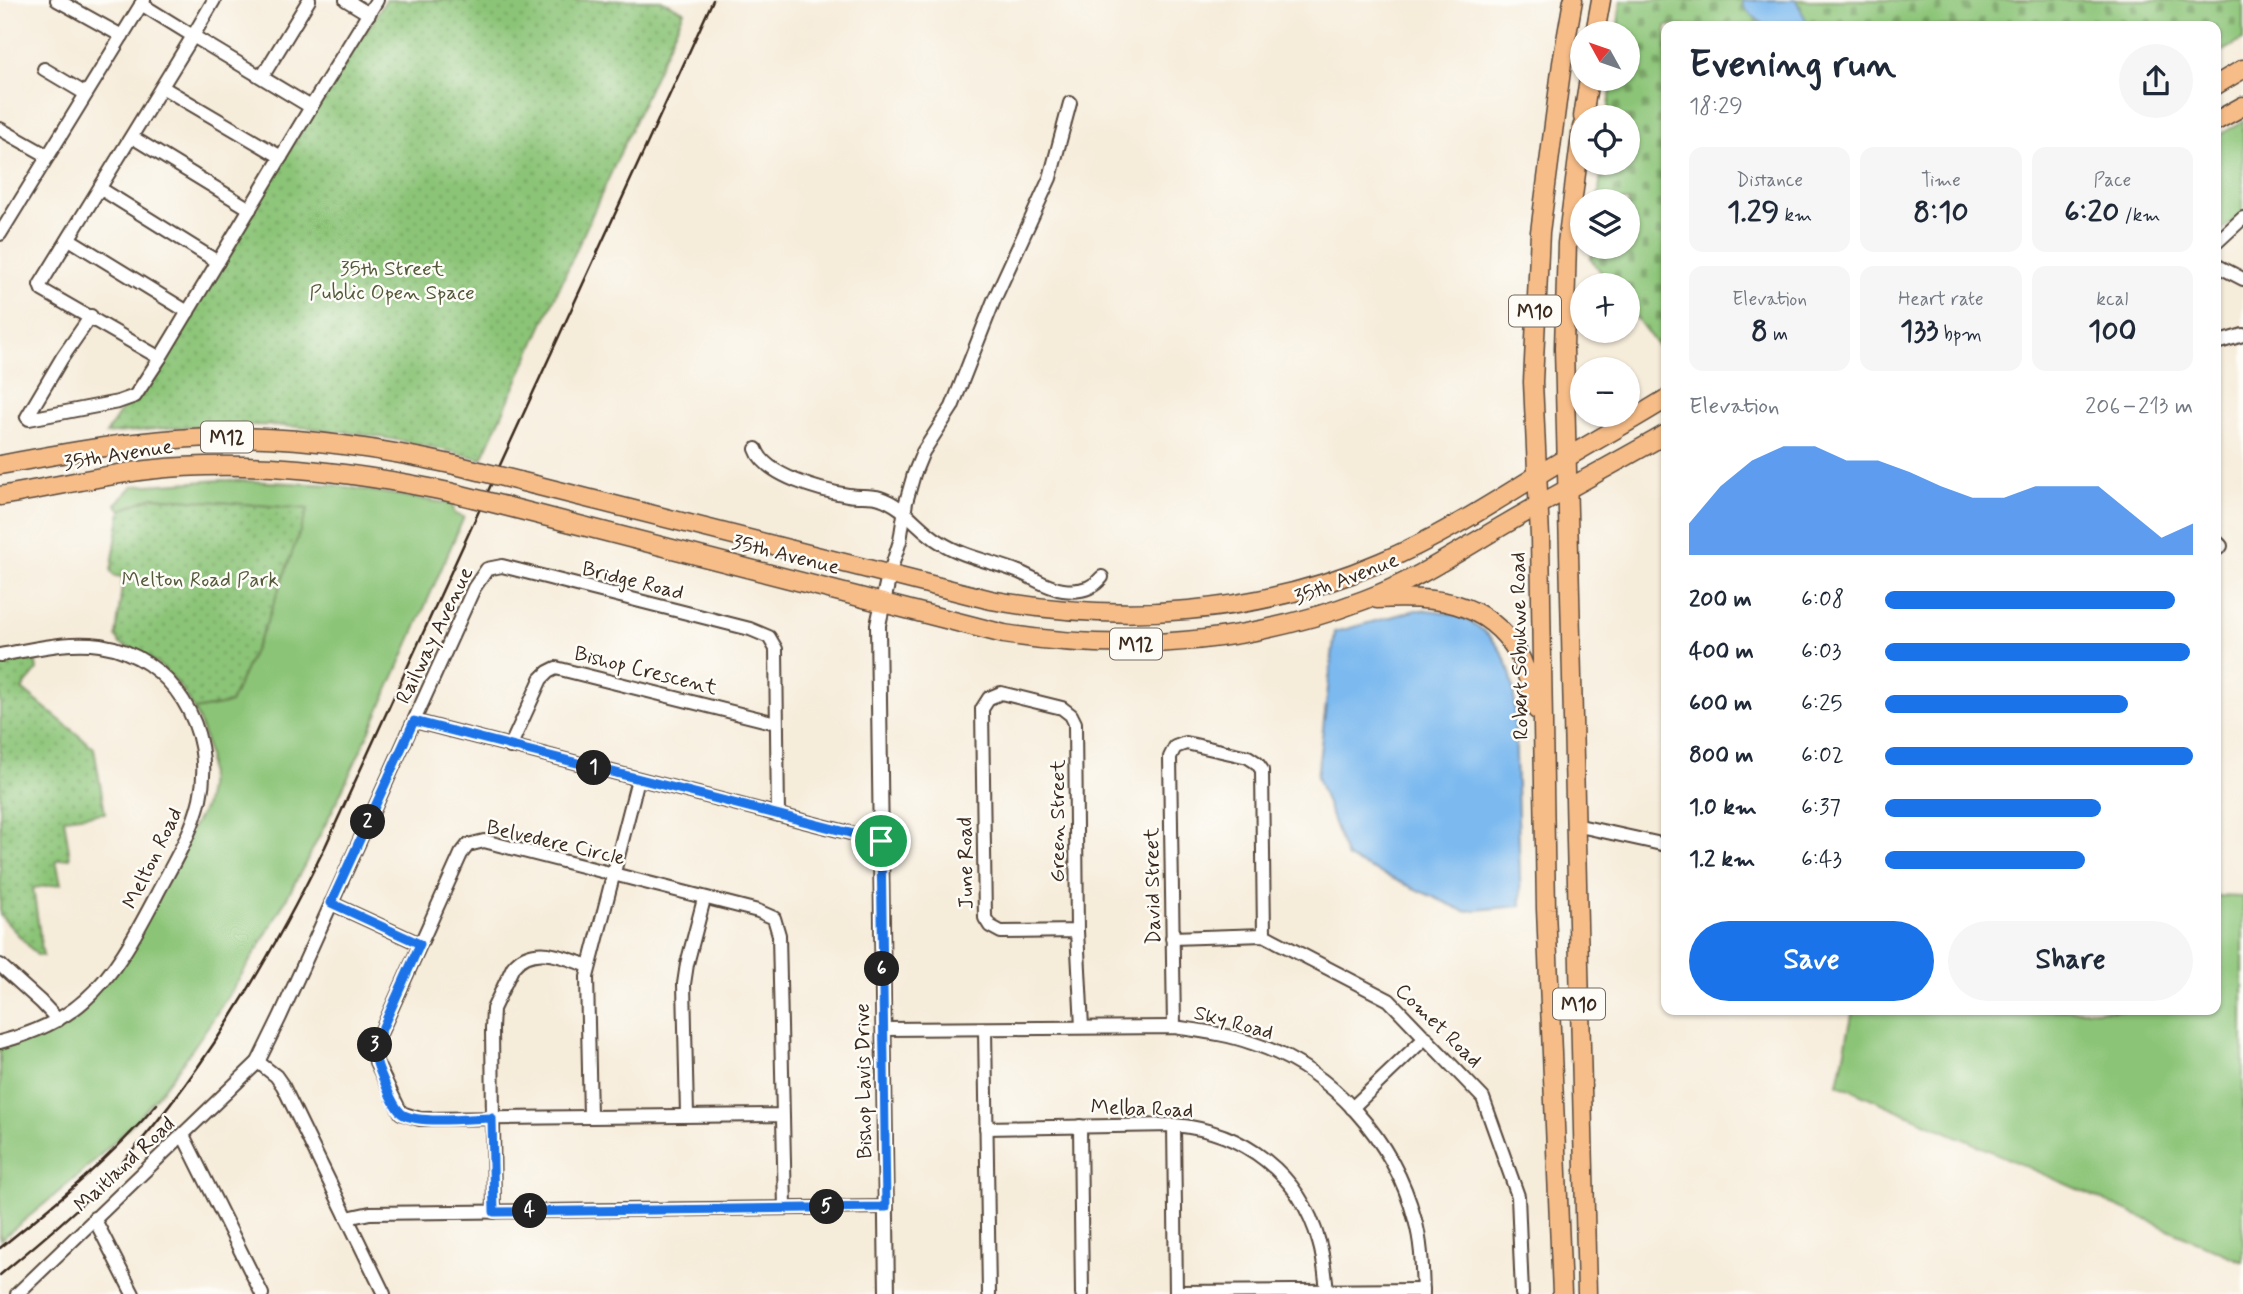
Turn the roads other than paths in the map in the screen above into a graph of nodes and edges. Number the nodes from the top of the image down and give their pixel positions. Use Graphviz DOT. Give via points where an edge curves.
graph roads {
  1 [pos="57,0"];
  2 [pos="214,0"];
  3 [pos="309,0"];
  4 [pos="346,0"];
  5 [pos="377,0"];
  6 [pos="1573,0"];
  7 [pos="1601,0"];
  8 [pos="143,2"];
  9 [pos="369,14"];
  10 [pos="1597,21"];
  11 [pos="122,36"];
  12 [pos="193,36"];
  13 [pos="44,69"];
  14 [pos="2243,69"];
  15 [pos="262,77"];
  16 [pos="2221,82"];
  17 [pos="162,87"];
  18 [pos="86,94"];
  19 [pos="1070,103"];
  20 [pos="2243,106"];
  21 [pos="311,107"];
  22 [pos="2221,118"];
  23 [pos="0,129"];
  24 [pos="132,137"];
  25 [pos="48,156"];
  26 [pos="281,158"];
  27 [pos="1577,175"];
  28 [pos="101,188"];
  29 [pos="250,209"];
  30 [pos="2243,218"];
  31 [pos="0,234"];
  32 [pos="2221,238"];
  33 [pos="69,239"];
  34 [pos="219,262"];
  35 [pos="2221,268"];
  36 [pos="2243,279"];
  37 [pos="188,312"];
  38 [pos="91,316"];
  39 [pos="2243,335"];
  40 [pos="2221,342"];
  41 [pos="160,358"];
  42 [pos="1661,402"];
  43 [pos="1661,437"];
  44 [pos="757,449"];
  45 [pos="1566,458"];
  46 [pos="0,465"];
  47 [pos="1536,476"];
  48 [pos="1567,489"];
  49 [pos="0,496"];
  50 [pos="1538,506"];
  51 [pos="905,511"];
  52 [pos="487,569"];
  53 [pos="889,575"];
  54 [pos="1102,577"];
  55 [pos="1366,600"];
  56 [pos="882,602"];
  57 [pos="0,655"];
  58 [pos="982,709"];
  59 [pos="414,721"];
  60 [pos="776,723"];
  61 [pos="1543,730"];
  62 [pos="510,747"];
  63 [pos="638,779"];
  64 [pos="778,815"];
  65 [pos="1575,825"];
  66 [pos="881,841"];
  67 [pos="1661,844"];
  68 [pos="615,875"];
  69 [pos="705,899"];
  70 [pos="331,903"];
  71 [pos="1077,931"];
  72 [pos="1264,935"];
  73 [pos="1172,938"];
  74 [pos="420,944"];
  75 [pos="0,965"];
  76 [pos="589,966"];
  77 [pos="58,1020"];
  78 [pos="1082,1027"];
  79 [pos="1174,1027"];
  80 [pos="883,1029"];
  81 [pos="985,1029"];
  82 [pos="1426,1037"];
  83 [pos="0,1042"];
  84 [pos="258,1062"];
  85 [pos="1352,1108"];
  86 [pos="687,1115"];
  87 [pos="781,1115"];
  88 [pos="590,1116"];
  89 [pos="492,1118"];
  90 [pos="1174,1125"];
  91 [pos="1080,1126"];
  92 [pos="986,1128"];
  93 [pos="183,1135"];
  94 [pos="886,1207"];
  95 [pos="785,1208"];
  96 [pos="494,1212"];
  97 [pos="94,1218"];
  98 [pos="347,1218"];
  99 [pos="1327,1290"];
  100 [pos="1423,1292"];
  101 [pos="1176,1293"];
  102 [pos="17,1294"];
  103 [pos="133,1294"];
  104 [pos="262,1294"];
  105 [pos="384,1294"];
  106 [pos="887,1294"];
  107 [pos="989,1294"];
  108 [pos="1082,1294"];
  109 [pos="1522,1294"];
  110 [pos="1562,1294"];
  111 [pos="1587,1294"];
  1 -- 11 [label="street"];
  2 -- 12 [label="street"];
  3 -- 15 [label="street"];
  4 -- 9 [label="street"];
  5 -- 9 [label="street"];
  6 -- 47 [label="main road, Robert Sobukwe Road / M10" via="1549,149 1537,269"];
  7 -- 10 [label="main road"];
  8 -- 11 [label="street"];
  8 -- 12 [label="street"];
  9 -- 21 [label="street"];
  11 -- 18 [label="street"];
  12 -- 15 [label="street"];
  12 -- 17 [label="street"];
  13 -- 18 [label="street"];
  14 -- 16 [label="main road"];
  15 -- 21 [label="street"];
  17 -- 24 [label="street"];
  17 -- 26 [label="street"];
  18 -- 25 [label="street"];
  19 -- 51 [label="street" via="1050,178 952,407 919,462"];
  20 -- 22 [label="main road"];
  21 -- 26 [label="street"];
  23 -- 25 [label="street"];
  24 -- 28 [label="street"];
  24 -- 29 [label="street"];
  25 -- 31 [label="street"];
  26 -- 29 [label="street"];
  27 -- 45 [label="main road, M10" via="1566,274"];
  28 -- 33 [label="street"];
  28 -- 34 [label="street"];
  29 -- 34 [label="street"];
  30 -- 32 [label="street"];
  33 -- 37 [label="street"];
  33 -- 38 [label="street" via="40,285"];
  34 -- 37 [label="street"];
  35 -- 36 [label="street"];
  37 -- 41 [label="street"];
  38 -- 41 [label="street"];
  38 -- 41 [label="street" via="29,419 135,397"];
  39 -- 40 [label="street"];
  42 -- 45 [label="main road, M12"];
  43 -- 48 [label="main road, M12"];
  44 -- 51 [label="street" via="763,462 775,471 825,490 879,498"];
  45 -- 47 [label="main road, M12"];
  45 -- 48 [label="main road, M10"];
  46 -- 53 [label="main road, 35th Avenue / M12, bridge" via="130,443 227,437 356,445 455,465"];
  47 -- 50 [label="main road, Robert Sobukwe Road / M10"];
  47 -- 53 [label="main road, 35th Avenue / M12" via="1381,562 1296,591 1240,603 1154,613 1076,611 991,600"];
  48 -- 50 [label="main road, M12"];
  48 -- 65 [label="main road, M10"];
  49 -- 56 [label="main road, 35th Avenue / M12, bridge" via="144,471 229,466 370,476"];
  50 -- 55 [label="main road, 35th Avenue / M12"];
  50 -- 61 [label="main road, Robert Sobukwe Road / M10"];
  51 -- 53 [label="street"];
  51 -- 54 [label="street" via="948,547 1052,588 1078,591"];
  52 -- 59 [label="street, Railway Avenue"];
  52 -- 60 [label="street, Bridge Road" via="502,566 769,637 776,649"];
  53 -- 56 [label="street, Bishop Lavis Drive"];
  55 -- 56 [label="main road, 35th Avenue / M12" via="1245,632 1121,644 1004,634"];
  55 -- 61 [label="main road" via="1435,599 1462,606 1491,622 1518,654"];
  56 -- 66 [label="street, Bishop Lavis Drive" via="878,648"];
  57 -- 77 [label="street, Melton Road" via="75,643 131,654 177,691 201,738 202,790 181,848 113,968 88,998"];
  58 -- 71 [label="street, June Road" via="985,918 1000,932"];
  58 -- 71 [label="street, Green Street" via="989,698 1001,693 1062,708 1075,723"];
  59 -- 62 [label="street"];
  59 -- 70 [label="street, Railway Avenue"];
  60 -- 62 [label="street, Bishop Crescent" via="556,668 541,679"];
  60 -- 64 [label="street"];
  61 -- 110 [label="main road, Robert Sobukwe Road / M10"];
  62 -- 63 [label="street"];
  63 -- 64 [label="street"];
  63 -- 68 [label="street"];
  64 -- 66 [label="street"];
  65 -- 67 [label="street"];
  65 -- 111 [label="main road, M10"];
  66 -- 80 [label="street, Bishop Lavis Drive"];
  68 -- 69 [label="street, Belvedere Circle"];
  68 -- 74 [label="street, Belvedere Circle" via="485,841 472,842 461,854"];
  68 -- 76 [label="street"];
  69 -- 86 [label="street" via="684,984"];
  69 -- 87 [label="street, Belvedere Circle" via="762,912 778,925"];
  70 -- 74 [label="street"];
  70 -- 84 [label="street, Railway Avenue"];
  71 -- 78 [label="street, Green Street"];
  72 -- 73 [label="street, Comet Road"];
  72 -- 73 [label="street, David Street" via="1262,770 1248,757 1186,743 1175,747 1170,757"];
  72 -- 82 [label="street, Comet Road" via="1380,994"];
  73 -- 79 [label="street, David Street"];
  74 -- 89 [label="street, Belvedere Circle" via="378,1038 376,1062 394,1102 406,1116"];
  75 -- 77 [label="street"];
  76 -- 88 [label="street"];
  76 -- 89 [label="street" via="542,952 513,967 492,1015"];
  77 -- 83 [label="street, Melton Road"];
  78 -- 79 [label="street, Sky Road"];
  78 -- 81 [label="street, Sky Road"];
  79 -- 85 [label="street, Sky Road" via="1216,1033 1278,1054 1318,1077"];
  80 -- 81 [label="street, Sky Road"];
  80 -- 94 [label="street, Bishop Lavis Drive"];
  81 -- 92 [label="street"];
  82 -- 85 [label="street"];
  82 -- 109 [label="street, Comet Road" via="1483,1098 1518,1196"];
  84 -- 93 [label="street, Maitland Road"];
  84 -- 98 [label="street" via="283,1086"];
  85 -- 100 [label="street, Sky Road" via="1377,1137 1409,1201 1418,1233"];
  86 -- 87 [label="street, Belvedere Circle"];
  86 -- 88 [label="street, Belvedere Circle"];
  87 -- 95 [label="street, Belvedere Circle"];
  88 -- 89 [label="street, Belvedere Circle"];
  89 -- 96 [label="street"];
  90 -- 91 [label="street, Melba Road"];
  90 -- 99 [label="street, Melba Road" via="1233,1139 1278,1169 1301,1198 1315,1227"];
  90 -- 101 [label="street"];
  91 -- 92 [label="street, Melba Road"];
  91 -- 108 [label="street"];
  92 -- 107 [label="street"];
  93 -- 97 [label="street, Maitland Road"];
  93 -- 104 [label="street"];
  94 -- 95 [label="street"];
  94 -- 106 [label="street, Bishop Lavis Drive"];
  95 -- 96 [label="street"];
  96 -- 98 [label="street" via="370,1213"];
  97 -- 102 [label="street, Maitland Road"];
  97 -- 103 [label="street"];
  98 -- 105 [label="street"];
  99 -- 100 [label="street"];
  99 -- 101 [label="street"];
}
